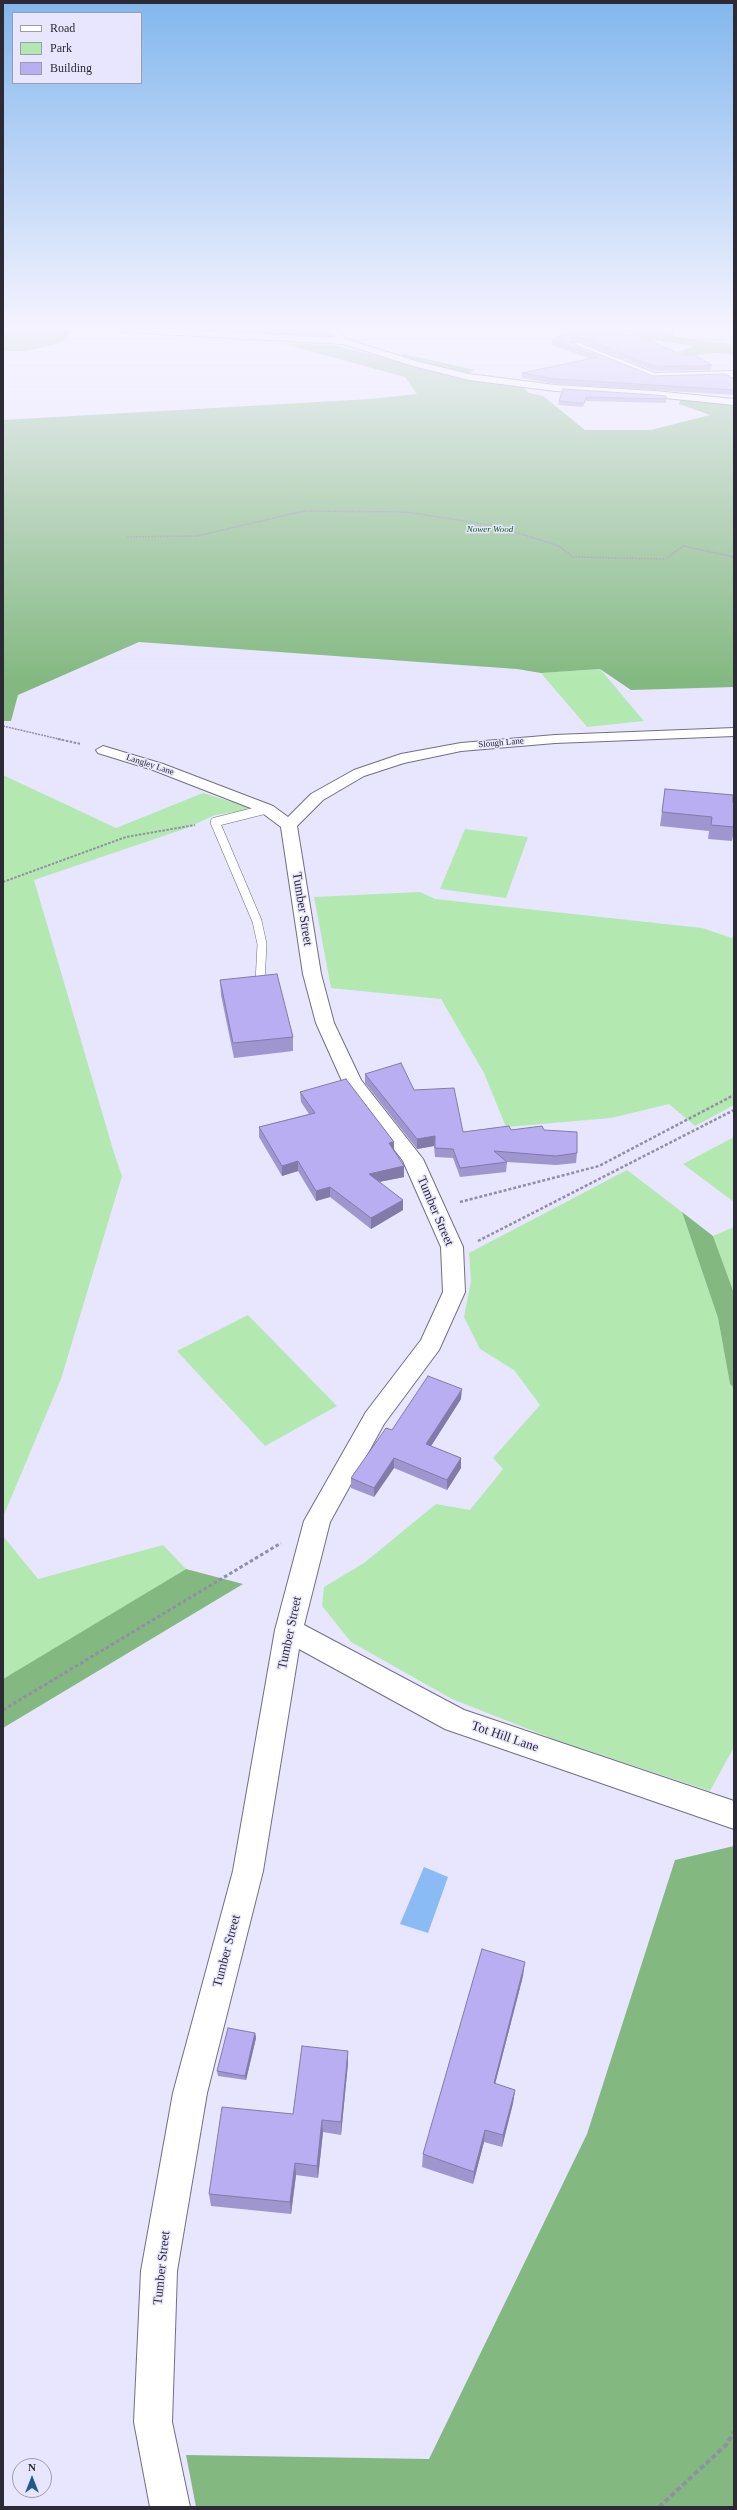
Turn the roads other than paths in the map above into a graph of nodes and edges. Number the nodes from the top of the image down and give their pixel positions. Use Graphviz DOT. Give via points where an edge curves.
graph roads {
  1 [pos="734,732"];
  2 [pos="103,750"];
  3 [pos="309,805"];
  4 [pos="267,809"];
  5 [pos="289,825"];
  6 [pos="260,982"];
  7 [pos="289,1630"];
  8 [pos="734,1815"];
  9 [pos="170,2507"];
  1 -- 3 [label="street, Slough Lane" via="555,738 461,747 402,759 359,773 317,797"];
  2 -- 4 [label="street, Langley Lane" via="158,767"];
  3 -- 4 [label="street"];
  3 -- 5 [label="street, Slough Lane"];
  4 -- 5 [label="street, Langley Lane"];
  4 -- 6 [label="lane" via="215,822 257,921 262,944"];
  5 -- 7 [label="street, Tumber Street" via="312,974 325,1023 352,1082 413,1159 452,1247 454,1292 431,1344 375,1418 317,1521"];
  7 -- 8 [label="street, Tot Hill Lane" via="455,1720"];
  7 -- 9 [label="street, Tumber Street" via="248,1871 190,2093 159,2271 153,2422"];
}
